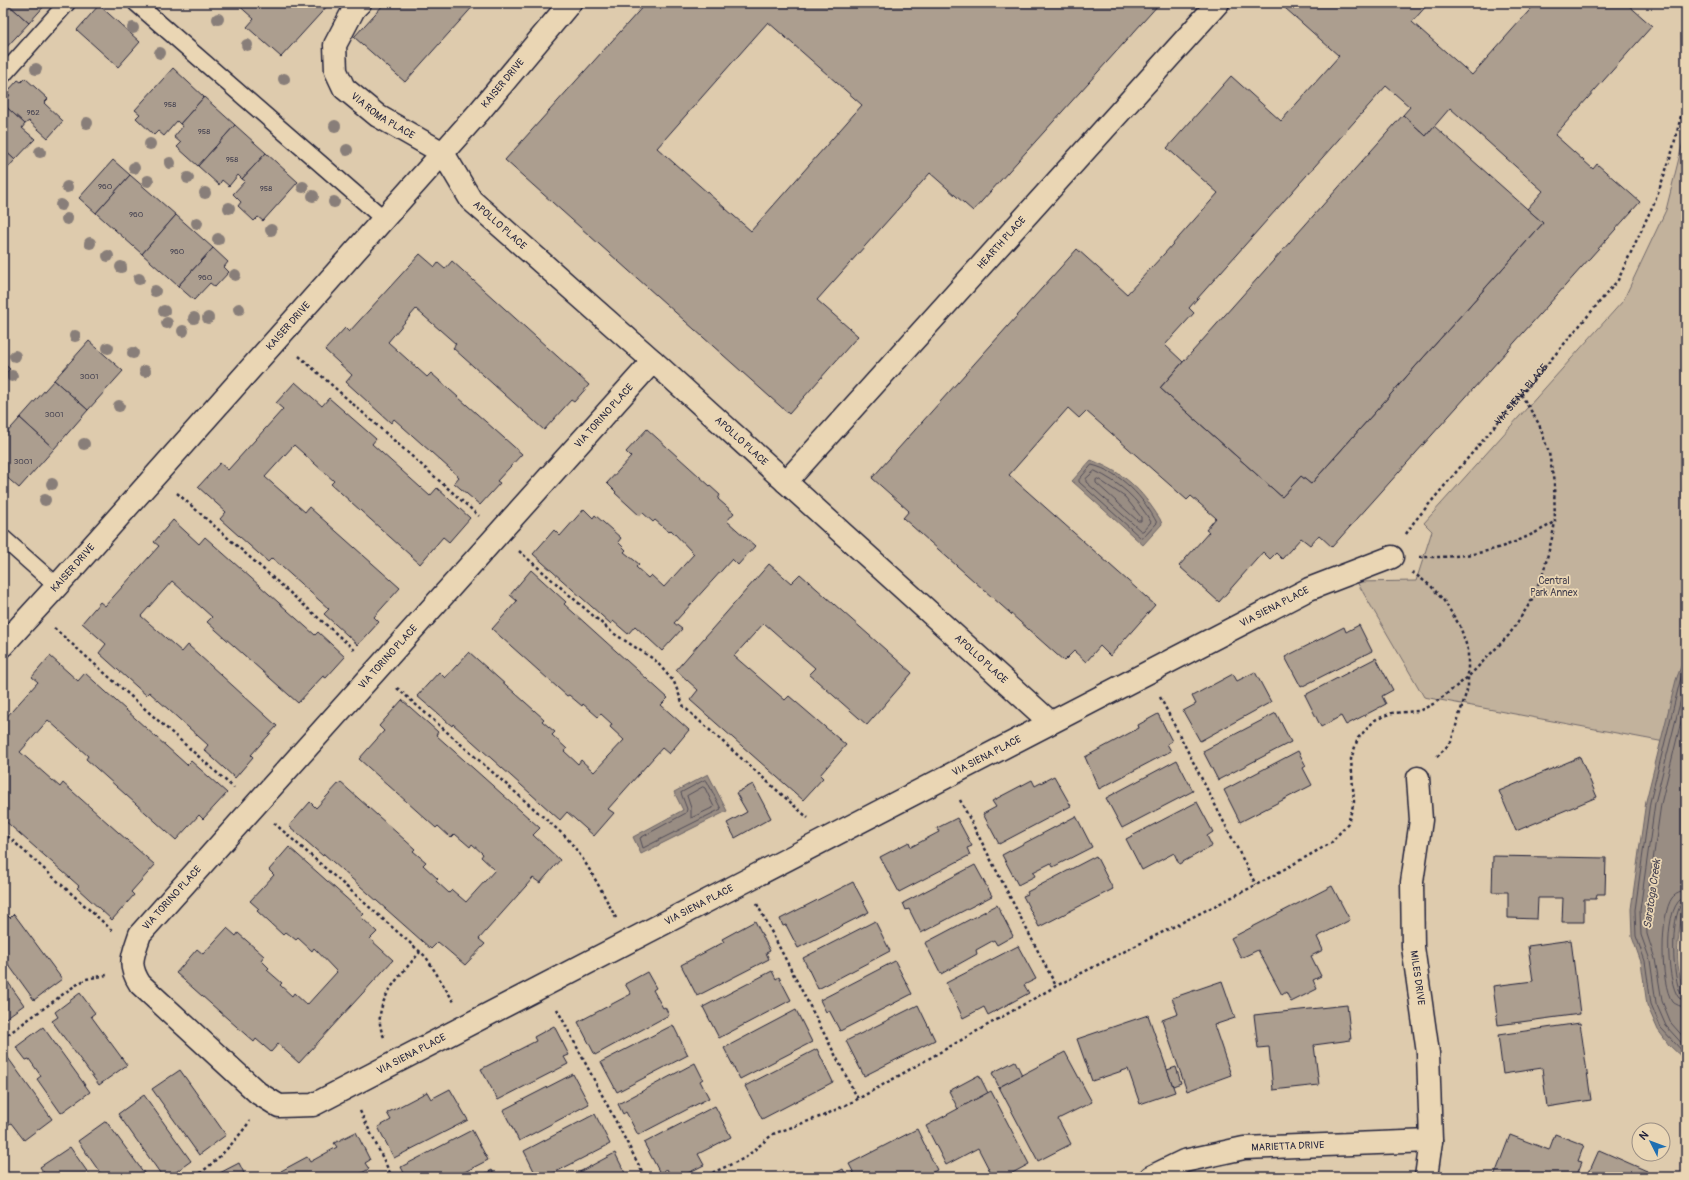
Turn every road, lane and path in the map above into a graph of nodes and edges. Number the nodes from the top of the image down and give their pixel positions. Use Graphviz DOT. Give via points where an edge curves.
graph roads {
  1 [pos="67,3"];
  2 [pos="136,3"];
  3 [pos="360,3"];
  4 [pos="570,3"];
  5 [pos="1218,3"];
  6 [pos="3,75"];
  7 [pos="1686,96"];
  8 [pos="443,152"];
  9 [pos="384,219"];
  10 [pos="278,338"];
  11 [pos="653,361"];
  12 [pos="1522,396"];
  13 [pos="157,474"];
  14 [pos="786,482"];
  15 [pos="1555,522"];
  16 [pos="498,534"];
  17 [pos="3,538"];
  18 [pos="1392,557"];
  19 [pos="57,586"];
  20 [pos="3,645"];
  21 [pos="377,670"];
  22 [pos="1148,673"];
  23 [pos="1468,677"];
  24 [pos="1050,722"];
  25 [pos="947,777"];
  26 [pos="1418,778"];
  27 [pos="3,832"];
  28 [pos="829,837"];
  29 [pos="745,881"];
  30 [pos="1256,885"];
  31 [pos="140,934"];
  32 [pos="628,941"];
  33 [pos="420,952"];
  34 [pos="132,965"];
  35 [pos="545,984"];
  36 [pos="1056,986"];
  37 [pos="3,1038"];
  38 [pos="396,1061"];
  39 [pos="348,1086"];
  40 [pos="258,1093"];
  41 [pos="858,1099"];
  42 [pos="1431,1141"];
  43 [pos="195,1177"];
  44 [pos="392,1177"];
  45 [pos="645,1177"];
  46 [pos="708,1177"];
  47 [pos="1150,1177"];
  48 [pos="1426,1177"];
  1 -- 6 [label="lane"];
  2 -- 9 [label="lane"];
  3 -- 8 [label="street, VIA ROMA PLACE" via="354,9 335,45 336,71 344,88 378,116"];
  4 -- 8 [label="street, KAISER DRIVE"];
  5 -- 14 [label="street, HEARTH PLACE"];
  7 -- 12 [label="path, VIA SIENA PLACE" via="1655,201 1618,280"];
  8 -- 9 [label="street, KAISER DRIVE"];
  8 -- 11 [label="street, APOLLO PLACE" via="471,200"];
  9 -- 10 [label="street, KAISER DRIVE"];
  10 -- 13 [label="street, KAISER DRIVE"];
  10 -- 16 [label="path"];
  11 -- 14 [label="street, APOLLO PLACE"];
  11 -- 16 [label="street, VIA TORINO PLACE"];
  12 -- 15 [label="path" via="1539,424 1549,453 1554,483"];
  12 -- 18 [label="path, VIA SIENA PLACE" via="1414,522"];
  13 -- 19 [label="street, KAISER DRIVE"];
  13 -- 21 [label="path"];
  14 -- 24 [label="street, APOLLO PLACE"];
  15 -- 18 [label="path" via="1495,550 1442,558"];
  15 -- 23 [label="path" via="1544,570 1532,600 1509,634"];
  16 -- 21 [label="street, VIA TORINO PLACE"];
  16 -- 28 [label="path" via="613,633 655,660 674,682 684,707"];
  17 -- 19 [label="lane"];
  18 -- 22 [label="street, VIA SIENA PLACE" via="1309,590"];
  18 -- 23 [label="path" via="1431,586 1460,626 1468,650"];
  19 -- 20 [label="street, KAISER DRIVE"];
  21 -- 31 [label="street, VIA TORINO PLACE"];
  21 -- 32 [label="path" via="574,846 591,871"];
  22 -- 24 [label="street, VIA SIENA PLACE"];
  22 -- 30 [label="path"];
  23 -- 26 [label="path" via="1468,687 1451,742"];
  23 -- 30 [label="path" via="1435,704 1419,711 1392,713 1375,720 1358,738 1351,758 1354,802 1348,823 1331,843"];
  24 -- 25 [label="street, VIA SIENA PLACE"];
  25 -- 28 [label="street, VIA SIENA PLACE"];
  25 -- 36 [label="path"];
  26 -- 42 [label="street, MILES DRIVE" via="1421,820 1412,882 1413,947 1428,1053"];
  27 -- 31 [label="path" via="112,931"];
  28 -- 29 [label="street, VIA SIENA PLACE"];
  29 -- 32 [label="street, VIA SIENA PLACE"];
  29 -- 41 [label="path"];
  30 -- 36 [label="path"];
  31 -- 34 [label="street, VIA TORINO PLACE"];
  32 -- 35 [label="street, VIA SIENA PLACE"];
  33 -- 38 [label="path" via="390,988 382,1004 382,1033"];
  34 -- 37 [label="path" via="86,979"];
  34 -- 40 [label="street, VIA SIENA PLACE" via="140,984"];
  35 -- 38 [label="street, VIA SIENA PLACE"];
  35 -- 45 [label="path"];
  36 -- 41 [label="path"];
  38 -- 39 [label="street, VIA SIENA PLACE"];
  39 -- 40 [label="street, VIA SIENA PLACE" via="313,1105 279,1106"];
  39 -- 44 [label="path"];
  40 -- 43 [label="path" via="254,1115 242,1132"];
  41 -- 46 [label="path" via="825,1115 772,1134 745,1158"];
  42 -- 47 [label="street, MARIETTA DRIVE" via="1244,1148 1184,1161"];
  42 -- 48 [label="street, MILES DRIVE"];
}
